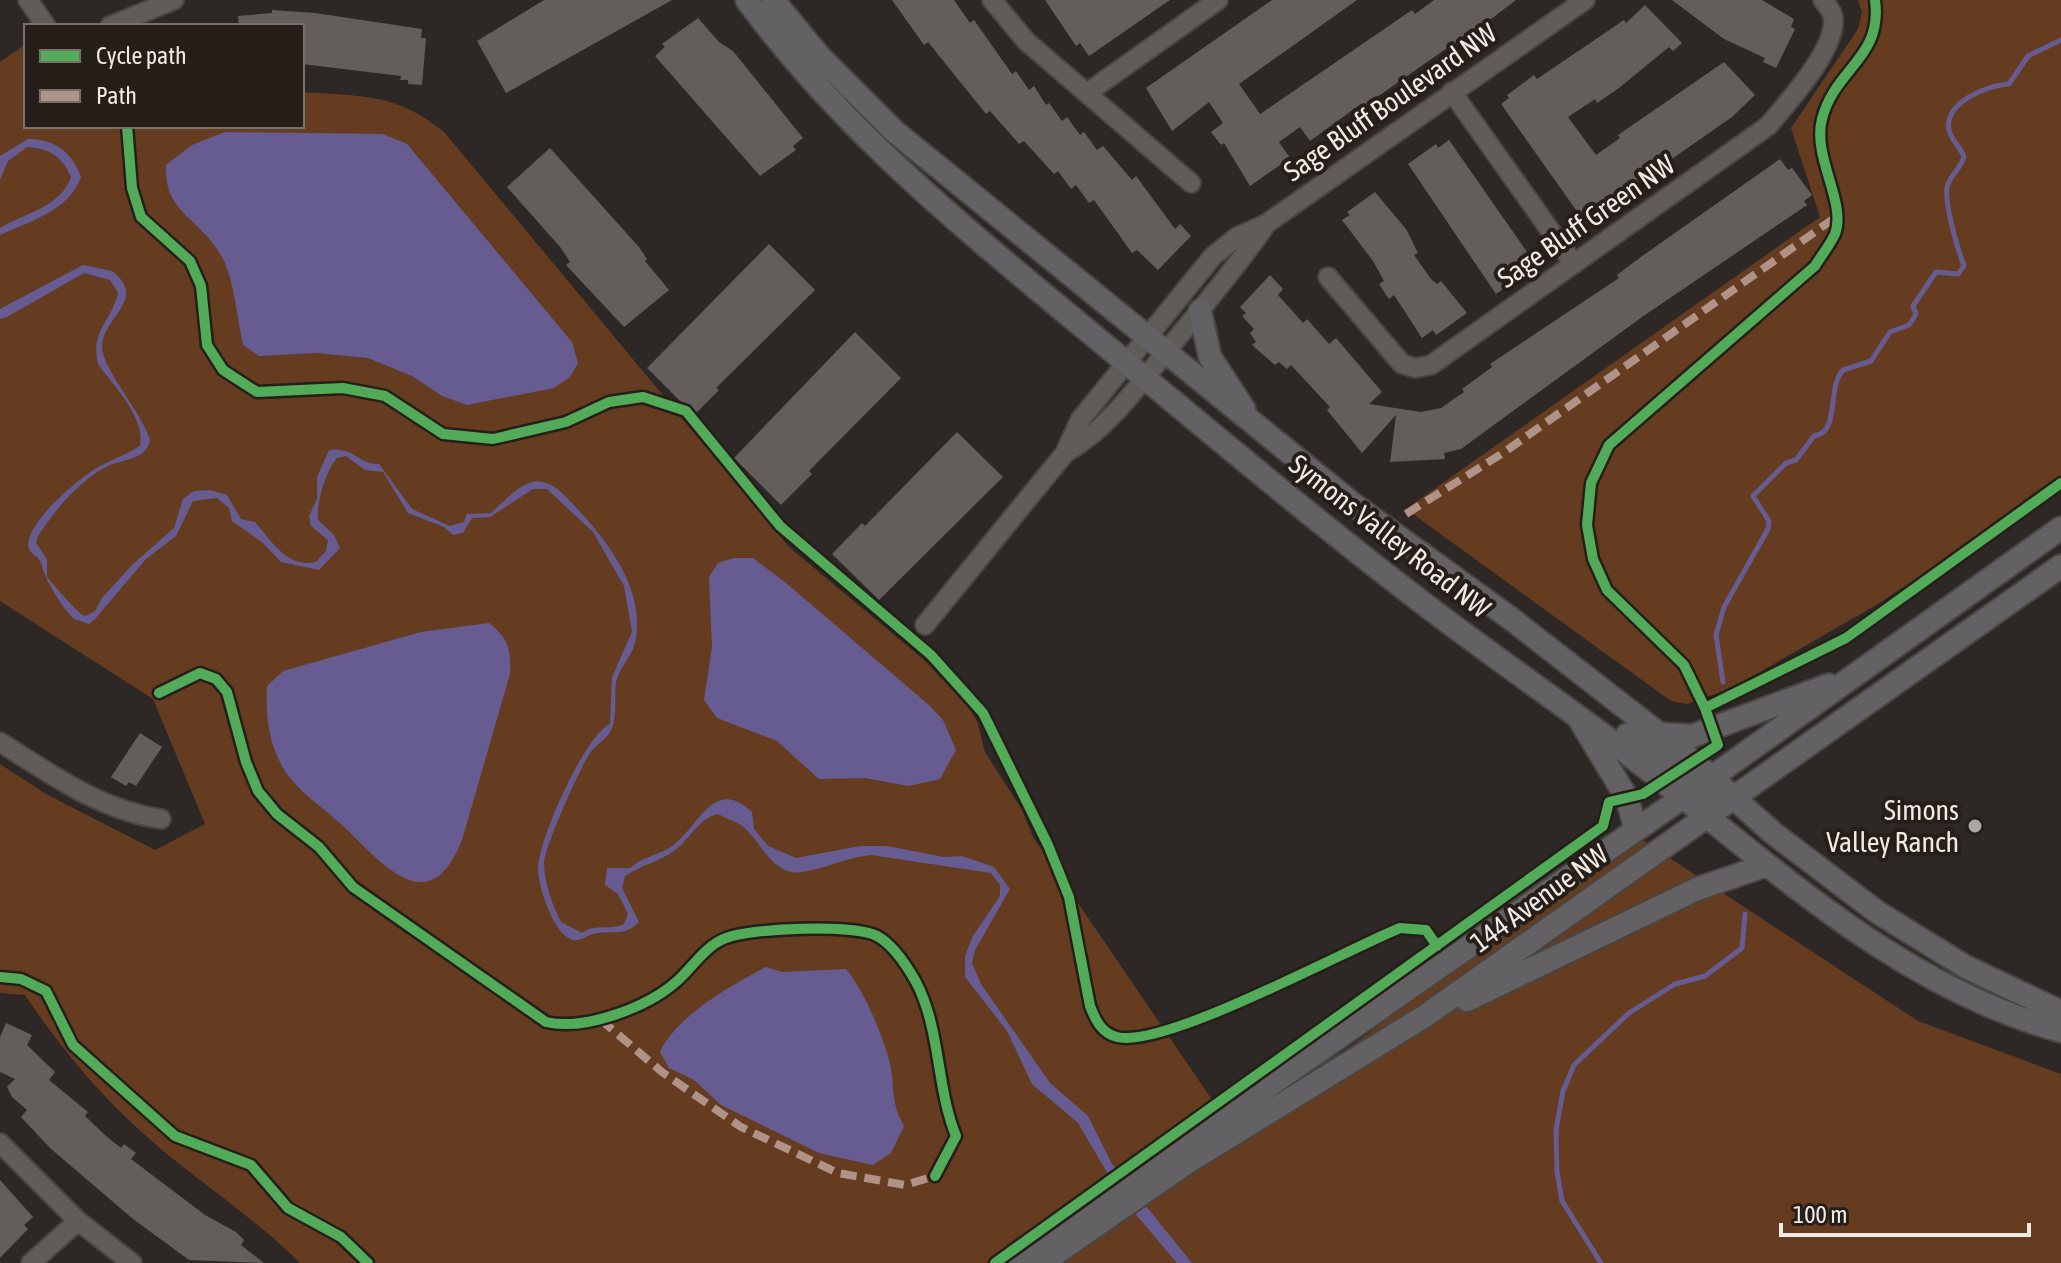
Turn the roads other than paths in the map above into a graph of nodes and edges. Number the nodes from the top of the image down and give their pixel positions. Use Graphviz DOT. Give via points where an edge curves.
graph roads {
  1 [pos="28,0"];
  2 [pos="174,0"];
  3 [pos="747,0"];
  4 [pos="773,0"];
  5 [pos="992,0"];
  6 [pos="1218,0"];
  7 [pos="1585,0"];
  8 [pos="1823,0"];
  9 [pos="45,24"];
  10 [pos="115,24"];
  11 [pos="1452,92"];
  12 [pos="1087,93"];
  13 [pos="1191,183"];
  14 [pos="1266,224"];
  15 [pos="1574,264"];
  16 [pos="1328,277"];
  17 [pos="1200,311"];
  18 [pos="1146,337"];
  19 [pos="1165,353"];
  20 [pos="1126,362"];
  21 [pos="1145,377"];
  22 [pos="1255,426"];
  23 [pos="1065,453"];
  24 [pos="2061,528"];
  25 [pos="2061,566"];
  26 [pos="925,625"];
  27 [pos="1853,676"];
  28 [pos="1579,717"];
  29 [pos="1660,734"];
  30 [pos="0,742"];
  31 [pos="1697,788"];
  32 [pos="1719,807"];
  33 [pos="161,819"];
  34 [pos="1636,830"];
  35 [pos="1767,865"];
  36 [pos="2061,1012"];
  37 [pos="1425,1016"];
  38 [pos="2061,1031"];
  39 [pos="0,1143"];
  40 [pos="1180,1158"];
  41 [pos="78,1221"];
  42 [pos="1077,1230"];
  43 [pos="31,1263"];
  44 [pos="132,1263"];
  45 [pos="1015,1263"];
  46 [pos="1042,1263"];
  1 -- 9 [label="street"];
  2 -- 10 [label="street"];
  3 -- 20 [label="main road, Symons Valley Road NW" via="852,124 978,240"];
  4 -- 18 [label="main road, Symons Valley Road NW" via="885,124"];
  5 -- 12 [label="street" via="1026,41"];
  6 -- 12 [label="street"];
  7 -- 11 [label="street, Sage Bluff Boulevard NW"];
  8 -- 15 [label="street, Sage Bluff Green NW" via="1833,16 1830,40 1768,126"];
  11 -- 14 [label="street, Sage Bluff Boulevard NW"];
  11 -- 15 [label="street"];
  12 -- 13 [label="street"];
  14 -- 17 [label="street, Sage Bluff Boulevard NW"];
  14 -- 18 [label="street, Sage Bluff Boulevard NW" via="1224,246"];
  15 -- 16 [label="street, Sage Bluff Green NW" via="1431,365 1415,368 1402,364"];
  17 -- 19 [label="street, Sage Bluff Boulevard NW"];
  17 -- 22 [label="main road" via="1210,357"];
  18 -- 19 [label="main road, Symons Valley Road NW"];
  18 -- 20 [label="street, Sage Bluff Boulevard NW"];
  19 -- 21 [label="street, Sage Bluff Boulevard NW"];
  19 -- 22 [label="main road, Symons Valley Road NW"];
  20 -- 21 [label="main road, Symons Valley Road NW"];
  20 -- 23 [label="street, Sage Bluff Boulevard NW" via="1080,420"];
  21 -- 23 [label="street, Sage Bluff Boulevard NW" via="1099,430"];
  21 -- 28 [label="main road, Symons Valley Road NW" via="1411,594"];
  22 -- 29 [label="main road, Symons Valley Road NW"];
  23 -- 26 [label="street"];
  24 -- 27 [label="main road, 144 Avenue NW"];
  25 -- 32 [label="main road, 144 Avenue NW"];
  27 -- 29 [label="main road" via="1692,736"];
  27 -- 31 [label="main road, 144 Avenue NW"];
  28 -- 31 [label="main road, Symons Valley Road NW"];
  28 -- 34 [label="main road" via="1627,798"];
  29 -- 31 [label="main road, Symons Valley Road NW"];
  30 -- 33 [label="street" via="79,792 126,814"];
  31 -- 32 [label="main road, Symons Valley Road NW"];
  31 -- 32 [label="main road, Symons Valley Road NW"];
  31 -- 34 [label="main road, 144 Avenue NW"];
  32 -- 35 [label="main road, Symons Valley Road NW"];
  32 -- 36 [label="main road, Symons Valley Road NW" via="1940,953"];
  32 -- 37 [label="main road, 144 Avenue NW"];
  34 -- 40 [label="main road, 144 Avenue NW"];
  35 -- 37 [label="main road" via="1697,889"];
  35 -- 38 [label="main road, Symons Valley Road NW" via="1884,950 1986,1003"];
  37 -- 40 [label="main road, 144 Avenue NW"];
  39 -- 41 [label="street"];
  40 -- 42 [label="main road, 144 Avenue NW"];
  41 -- 43 [label="street"];
  41 -- 44 [label="street"];
  42 -- 45 [label="main road, 144 Avenue NW"];
  42 -- 46 [label="main road, 144 Avenue NW"];
}
